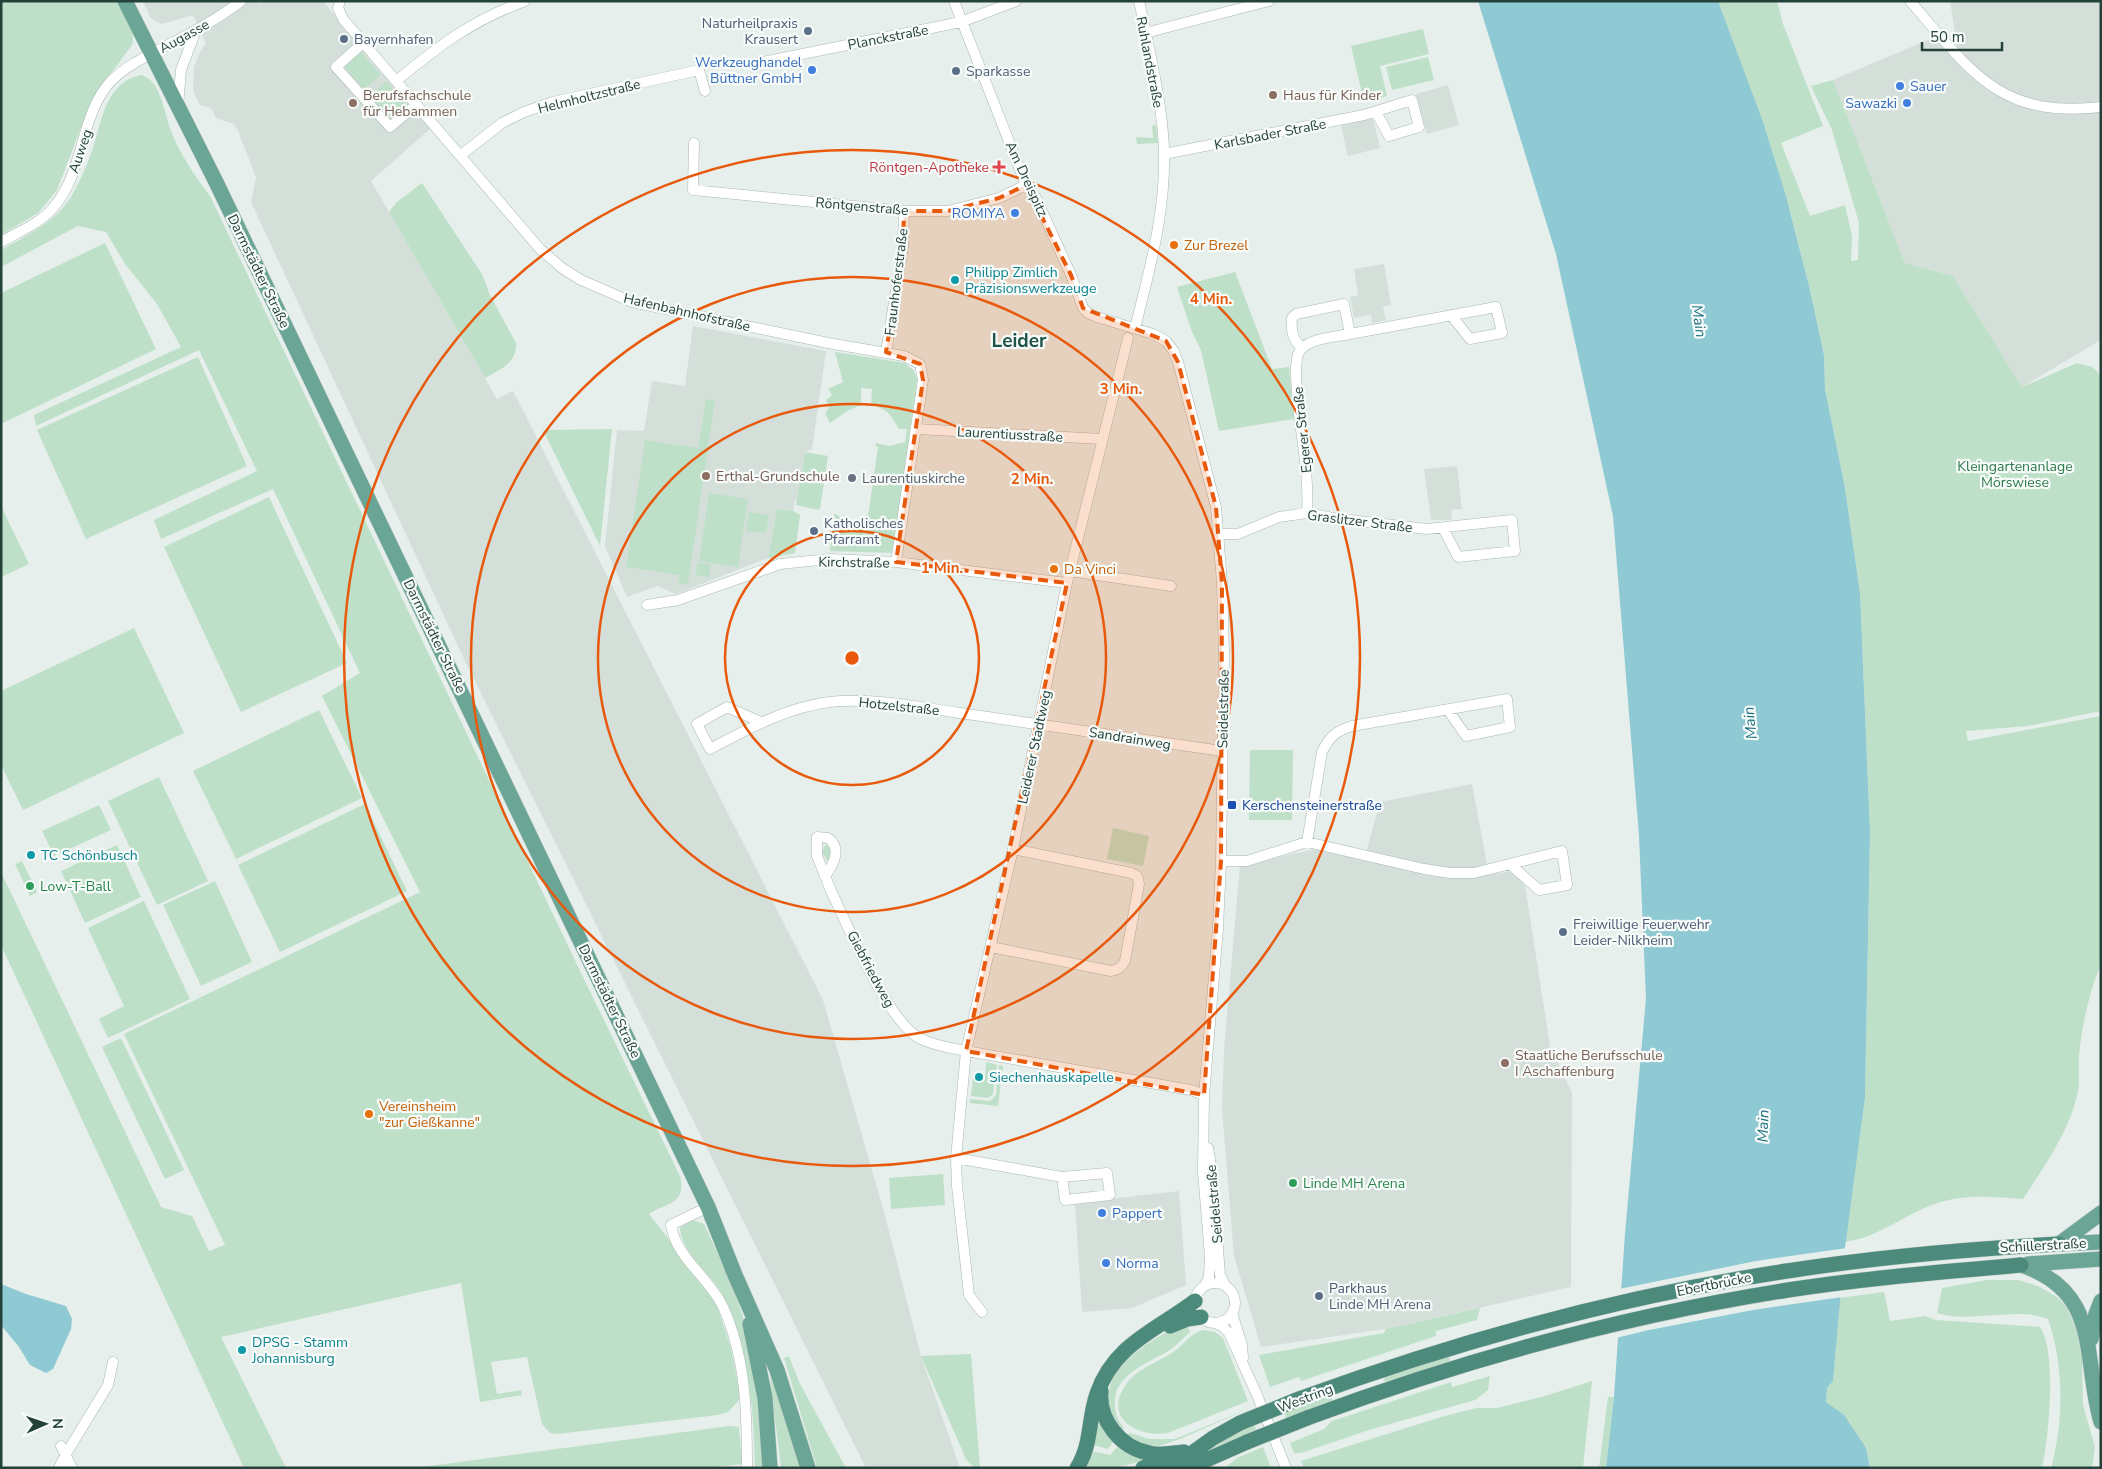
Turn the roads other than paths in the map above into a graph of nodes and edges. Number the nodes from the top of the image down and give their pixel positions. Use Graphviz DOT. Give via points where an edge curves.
graph roads {
  1 [pos="125,1"];
  2 [pos="241,1"];
  3 [pos="340,1"];
  4 [pos="525,1"];
  5 [pos="954,1"];
  6 [pos="1016,1"];
  7 [pos="1138,1"];
  8 [pos="1269,1"];
  9 [pos="1910,1"];
  10 [pos="1249,4"];
  11 [pos="961,22"];
  12 [pos="200,28"];
  13 [pos="1145,33"];
  14 [pos="363,43"];
  15 [pos="151,54"];
  16 [pos="758,63"];
  17 [pos="396,82"];
  18 [pos="705,91"];
  19 [pos="416,105"];
  20 [pos="178,107"];
  21 [pos="2101,107"];
  22 [pos="1376,112"];
  23 [pos="694,143"];
  24 [pos="1164,154"];
  25 [pos="462,155"];
  26 [pos="1026,185"];
  27 [pos="904,211"];
  28 [pos="1,242"];
  29 [pos="1451,315"];
  30 [pos="1133,328"];
  31 [pos="1350,334"];
  32 [pos="1128,338"];
  33 [pos="1302,348"];
  34 [pos="886,352"];
  35 [pos="917,429"];
  36 [pos="1102,440"];
  37 [pos="1307,513"];
  38 [pos="1444,528"];
  39 [pos="1220,534"];
  40 [pos="896,562"];
  41 [pos="1070,571"];
  42 [pos="1067,583"];
  43 [pos="1171,586"];
  44 [pos="647,604"];
  45 [pos="1448,710"];
  46 [pos="761,722"];
  47 [pos="1039,724"];
  48 [pos="1222,751"];
  49 [pos="1307,842"];
  50 [pos="1013,849"];
  51 [pos="1221,861"];
  52 [pos="1510,865"];
  53 [pos="825,876"];
  54 [pos="991,947"];
  55 [pos="966,1051"];
  56 [pos="1204,1095"];
  57 [pos="1204,1122"];
  58 [pos="956,1158"];
  59 [pos="1062,1178"];
  60 [pos="708,1207"];
  61 [pos="2101,1213"];
  62 [pos="2101,1242"];
  63 [pos="2059,1244"];
  64 [pos="1984,1248"];
  65 [pos="2101,1259"];
  66 [pos="2021,1264"];
  67 [pos="1985,1268"];
  68 [pos="735,1275"];
  69 [pos="1206,1284"];
  70 [pos="1225,1285"];
  71 [pos="1195,1301"];
  72 [pos="2101,1301"];
  73 [pos="982,1312"];
  74 [pos="1232,1313"];
  75 [pos="1208,1320"];
  76 [pos="1147,1334"];
  77 [pos="2090,1348"];
  78 [pos="1449,1349"];
  79 [pos="113,1362"];
  80 [pos="1243,1362"];
  81 [pos="1454,1367"];
  82 [pos="1102,1380"];
  83 [pos="2101,1422"];
  84 [pos="1203,1445"];
  85 [pos="64,1450"];
  86 [pos="1184,1452"];
  87 [pos="60,1468"];
  88 [pos="72,1468"];
  89 [pos="748,1468"];
  90 [pos="770,1468"];
  91 [pos="808,1468"];
  92 [pos="1077,1468"];
  93 [pos="1143,1468"];
  94 [pos="1171,1468"];
  95 [pos="1188,1468"];
  96 [pos="1286,1468"];
  1 -- 15 [label="main road, Darmstädter Straße"];
  2 -- 12 [label="street, Augasse"];
  3 -- 14 [label="street, Hafenbahnhofstraße" via="339,12"];
  4 -- 17 [label="street" via="467,27"];
  5 -- 11 [label="street, Am Dreispitz"];
  6 -- 11 [label="street, Planckstraße"];
  7 -- 13 [label="street, Ruhlandstraße"];
  8 -- 10 [label="street"];
  9 -- 21 [label="street" via="1961,61 1991,86 2012,98 2042,107 2072,110"];
  10 -- 13 [label="street"];
  11 -- 16 [label="street, Planckstraße"];
  11 -- 26 [label="street, Am Dreispitz"];
  12 -- 15 [label="street, Augasse"];
  12 -- 20 [label="street" via="181,70"];
  13 -- 24 [label="street, Ruhlandstraße"];
  14 -- 17 [label="street, Hafenbahnhofstraße"];
  14 -- 19 [label="street" via="336,67 390,127"];
  15 -- 20 [label="main road, Darmstädter Straße"];
  15 -- 28 [label="street, Auweg" via="119,74 104,91 60,200 43,217"];
  17 -- 19 [label="street, Hafenbahnhofstraße"];
  18 -- 25 [label="street, Helmholtzstraße" via="699,70 553,102 502,124"];
  19 -- 25 [label="street, Hafenbahnhofstraße"];
  20 -- 60 [label="main road, Darmstädter Straße" via="380,520"];
  22 -- 24 [label="street, Karlsbader Straße"];
  23 -- 27 [label="street, Röntgenstraße" via="693,190"];
  24 -- 30 [label="street" via="1155,250"];
  25 -- 34 [label="street, Hafenbahnhofstraße" via="540,249 581,280 632,302 674,312"];
  26 -- 27 [label="street, Röntgenstraße" via="970,207 948,211"];
  26 -- 30 [label="street, Am Dreispitz" via="1036,198 1083,308 1097,317"];
  27 -- 34 [label="street, Fraunhoferstraße" via="902,256"];
  29 -- 29 [label="street" via="1496,306 1502,333 1470,339"];
  29 -- 31 [label="street"];
  30 -- 39 [label="street, Seidelstraße" via="1166,341 1173,350 1210,481"];
  31 -- 33 [label="street" via="1312,342"];
  31 -- 33 [label="street" via="1344,304 1296,314 1292,318 1291,329 1295,341"];
  32 -- 36 [label="street, Leiderer Stadtweg"];
  33 -- 37 [label="street, Egerer Straße" via="1298,354 1296,375 1306,464"];
  34 -- 35 [label="street, Hafenbahnhofstraße" via="920,364 923,380"];
  35 -- 36 [label="street, Laurentiusstraße"];
  35 -- 40 [label="street"];
  36 -- 41 [label="street, Leiderer Stadtweg"];
  37 -- 38 [label="street, Graslitzer Straße" via="1385,525"];
  37 -- 39 [label="street, Graslitzer Straße" via="1280,517 1238,534"];
  38 -- 38 [label="street, Graslitzer Straße" via="1512,520 1515,551 1458,557"];
  39 -- 48 [label="street, Seidelstraße" via="1224,652"];
  40 -- 42 [label="street, Kirchstraße"];
  40 -- 44 [label="street, Kirchstraße" via="830,559 780,564 678,600"];
  41 -- 42 [label="street, Leiderer Stadtweg"];
  41 -- 43 [label="street"];
  42 -- 47 [label="street, Leiderer Stadtweg"];
  45 -- 45 [label="street" via="1507,700 1510,727 1466,736"];
  45 -- 49 [label="street" via="1352,726 1332,735 1322,752"];
  46 -- 46 [label="street, Hotzelstraße" via="727,707 696,724 710,749"];
  46 -- 47 [label="street, Hotzelstraße" via="799,708 829,702 862,701"];
  47 -- 48 [label="street, Sandrainweg"];
  47 -- 50 [label="street, Leiderer Stadtweg"];
  48 -- 51 [label="street, Seidelstraße"];
  49 -- 51 [label="street" via="1248,861"];
  49 -- 52 [label="street" via="1450,873 1474,873"];
  50 -- 54 [label="street, Leiderer Stadtweg"];
  50 -- 54 [label="street" via="1136,876 1139,884 1125,961 1121,967 1111,970"];
  51 -- 56 [label="street, Seidelstraße"];
  52 -- 52 [label="street" via="1562,851 1567,885 1539,890"];
  53 -- 55 [label="street, Giebfriedweg" via="884,996 902,1023 921,1039"];
  54 -- 55 [label="street, Leiderer Stadtweg"];
  55 -- 56 [label="street, Giebfriedweg" via="1191,1090"];
  55 -- 58 [label="street, Leiderer Stadtweg"];
  56 -- 57 [label="street, Seidelstraße"];
  57 -- 69 [label="street, Seidelstraße" via="1203,1172 1210,1256"];
  57 -- 70 [label="street, Seidelstraße" via="1212,1170 1220,1275"];
  58 -- 59 [label="street"];
  58 -- 73 [label="street, Leiderer Stadtweg" via="970,1294"];
  59 -- 59 [label="street" via="1065,1200 1110,1195 1107,1173"];
  60 -- 68 [label="main road, Darmstädter Straße"];
  60 -- 89 [label="street" via="671,1225 681,1251 715,1293 733,1335 744,1392"];
  61 -- 63 [label="main road"];
  62 -- 63 [label="main road, Schillerstraße"];
  63 -- 64 [label="highway, Schillerstraße"];
  64 -- 78 [label="highway, Ebertbrücke" via="1835,1264 1699,1286 1574,1314"];
  65 -- 66 [label="main road, Schillerstraße"];
  66 -- 67 [label="highway, Schillerstraße"];
  66 -- 77 [label="main road" via="2048,1276 2070,1295 2084,1320"];
  67 -- 81 [label="highway, Ebertbrücke" via="1837,1283 1702,1305 1597,1328"];
  68 -- 90 [label="main road, Darmstädter Straße" via="755,1342 765,1398"];
  68 -- 91 [label="main road, Darmstädter Straße" via="777,1370"];
  69 -- 70 [label="street"];
  69 -- 71 [label="street"];
  70 -- 74 [label="street" via="1235,1298"];
  71 -- 75 [label="street" via="1197,1313"];
  71 -- 76 [label="highway"];
  72 -- 77 [label="main road"];
  74 -- 75 [label="street" via="1223,1321"];
  74 -- 80 [label="street" via="1242,1345"];
  75 -- 76 [label="highway" via="1187,1319"];
  75 -- 80 [label="street" via="1229,1333"];
  76 -- 82 [label="highway" via="1122,1354"];
  77 -- 83 [label="main road"];
  78 -- 84 [label="highway, Westring, bridge" via="1300,1399 1240,1423"];
  79 -- 85 [label="street" via="108,1385"];
  80 -- 96 [label="street"];
  81 -- 95 [label="highway, Westring, bridge" via="1307,1418"];
  82 -- 86 [label="highway" via="1100,1396 1103,1411 1120,1439 1149,1454"];
  82 -- 92 [label="highway" via="1087,1446"];
  84 -- 86 [label="highway"];
  84 -- 94 [label="highway, Westring"];
  85 -- 87 [label="street"];
  85 -- 88 [label="street"];
  86 -- 93 [label="highway"];
}
